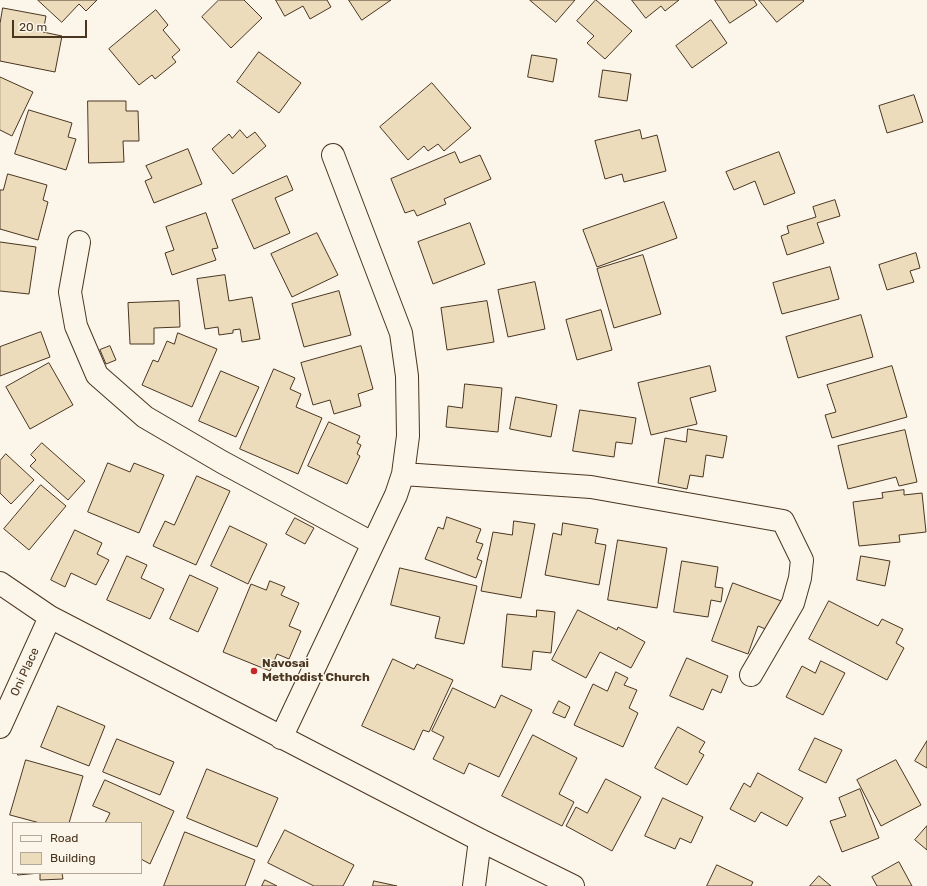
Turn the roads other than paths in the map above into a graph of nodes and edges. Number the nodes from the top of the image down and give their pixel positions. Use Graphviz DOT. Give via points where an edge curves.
graph roads {
  1 [pos="333,155"];
  2 [pos="79,242"];
  3 [pos="403,474"];
  4 [pos="372,543"];
  5 [pos="0,583"];
  6 [pos="50,617"];
  7 [pos="751,675"];
  8 [pos="0,727"];
  9 [pos="281,738"];
  10 [pos="480,840"];
  11 [pos="474,886"];
  12 [pos="573,886"];
  1 -- 3 [label="street" via="401,333 407,376 408,436"];
  2 -- 4 [label="street" via="70,292 76,326 97,375 145,417"];
  3 -- 4 [label="street" via="396,495"];
  3 -- 7 [label="street" via="591,487 784,521 802,560 800,578 793,603"];
  4 -- 9 [label="street"];
  5 -- 6 [label="street"];
  6 -- 8 [label="street, Oni Place"];
  6 -- 9 [label="street"];
  9 -- 10 [label="street"];
  10 -- 11 [label="street"];
  10 -- 12 [label="street"];
}
